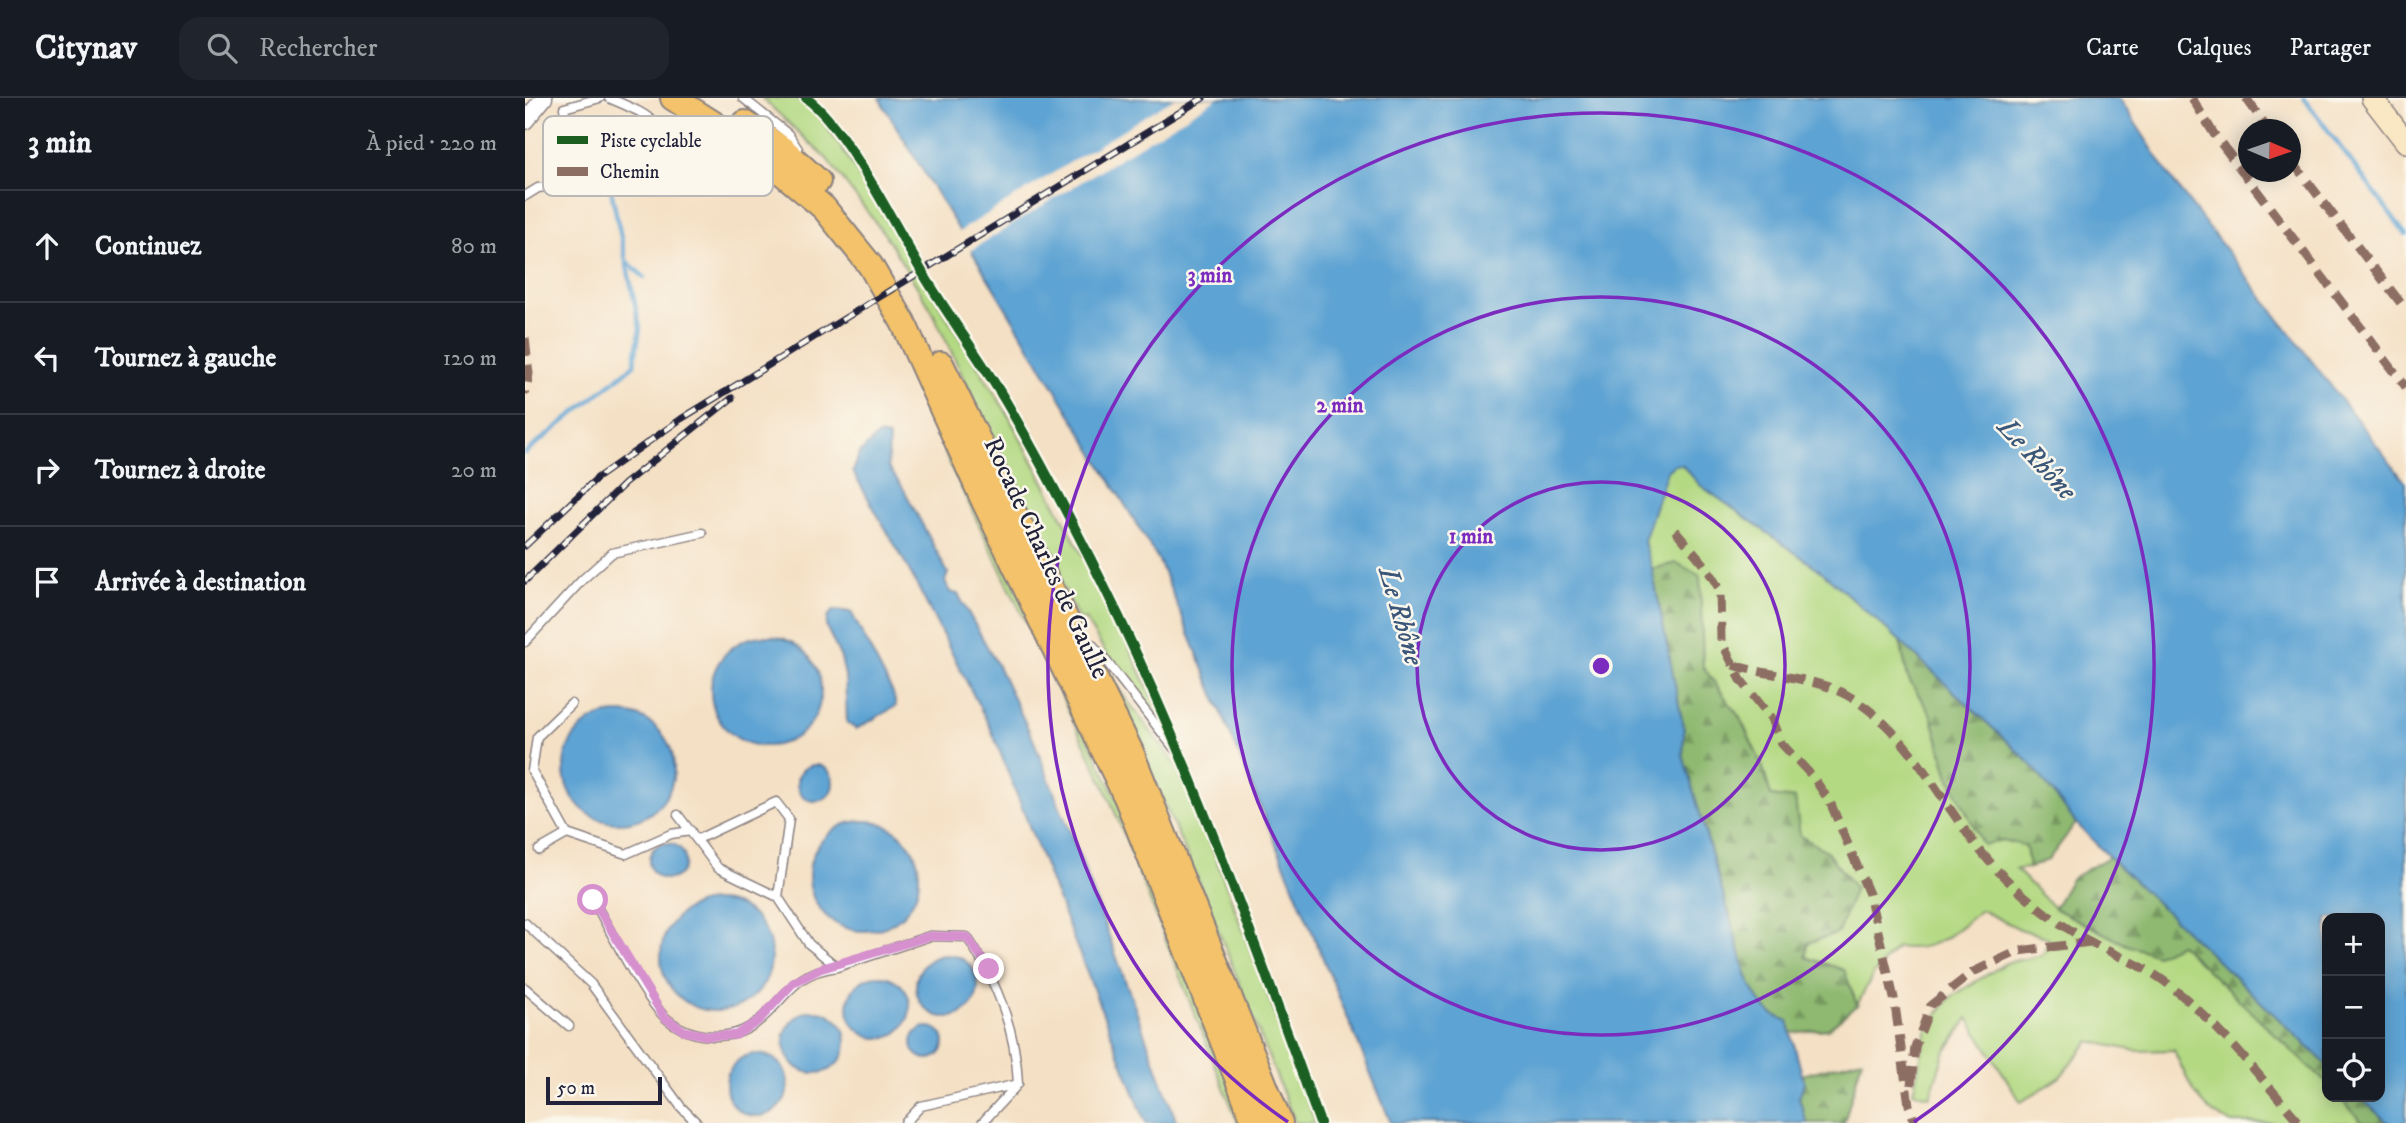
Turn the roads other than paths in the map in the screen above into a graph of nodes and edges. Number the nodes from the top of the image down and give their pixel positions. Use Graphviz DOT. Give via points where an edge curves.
graph roads {
  1 [pos="544,98"];
  2 [pos="600,98"];
  3 [pos="609,98"];
  4 [pos="673,98"];
  5 [pos="705,98"];
  6 [pos="743,98"];
  7 [pos="2372,98"];
  8 [pos="565,116"];
  9 [pos="649,116"];
  10 [pos="702,116"];
  11 [pos="733,116"];
  12 [pos="765,116"];
  13 [pos="525,121"];
  14 [pos="773,123"];
  15 [pos="773,142"];
  16 [pos="2406,142"];
  17 [pos="773,165"];
  18 [pos="824,186"];
  19 [pos="702,533"];
  20 [pos="525,642"];
  21 [pos="1079,643"];
  22 [pos="571,704"];
  23 [pos="1181,757"];
  24 [pos="678,815"];
  25 [pos="691,831"];
  26 [pos="566,834"];
  27 [pos="698,839"];
  28 [pos="539,850"];
  29 [pos="778,897"];
  30 [pos="593,900"];
  31 [pos="525,923"];
  32 [pos="837,967"];
  33 [pos="525,988"];
  34 [pos="569,1026"];
  35 [pos="1019,1084"];
  36 [pos="697,1123"];
  37 [pos="905,1123"];
  38 [pos="982,1123"];
  39 [pos="1255,1123"];
  40 [pos="1280,1123"];
  1 -- 13 [label="street"];
  2 -- 8 [label="lane" via="564,108"];
  3 -- 9 [label="lane"];
  4 -- 10 [label="main road, Rocade Charles de Gaulle"];
  5 -- 11 [label="main road, Rocade Charles de Gaulle"];
  6 -- 12 [label="lane"];
  7 -- 16 [label="main road"];
  14 -- 18 [label="lane" via="787,134"];
  15 -- 18 [label="main road, Rocade Charles de Gaulle"];
  17 -- 39 [label="main road, Rocade Charles de Gaulle" via="824,208 870,265 903,322 1127,799"];
  18 -- 21 [label="main road, Rocade Charles de Gaulle" via="862,229 911,304"];
  19 -- 20 [label="lane" via="612,553"];
  21 -- 23 [label="lane" via="1098,651"];
  21 -- 40 [label="main road, Rocade Charles de Gaulle" via="1165,830"];
  22 -- 26 [label="lane" via="537,737 532,771"];
  24 -- 25 [label="lane"];
  25 -- 26 [label="lane" via="671,834 626,854"];
  25 -- 27 [label="lane"];
  26 -- 28 [label="lane"];
  27 -- 29 [label="lane" via="718,868"];
  27 -- 29 [label="lane" via="776,802 789,819"];
  29 -- 32 [label="lane" via="809,944"];
  30 -- 32 [label="lane" via="664,1017 684,1031 736,1035 758,1021 793,983 820,969"];
  31 -- 36 [label="lane" via="591,984"];
  32 -- 35 [label="lane" via="930,936 967,937 989,969 1017,1052"];
  33 -- 34 [label="lane"];
  35 -- 37 [label="lane" via="921,1106"];
  35 -- 38 [label="lane"];
}
